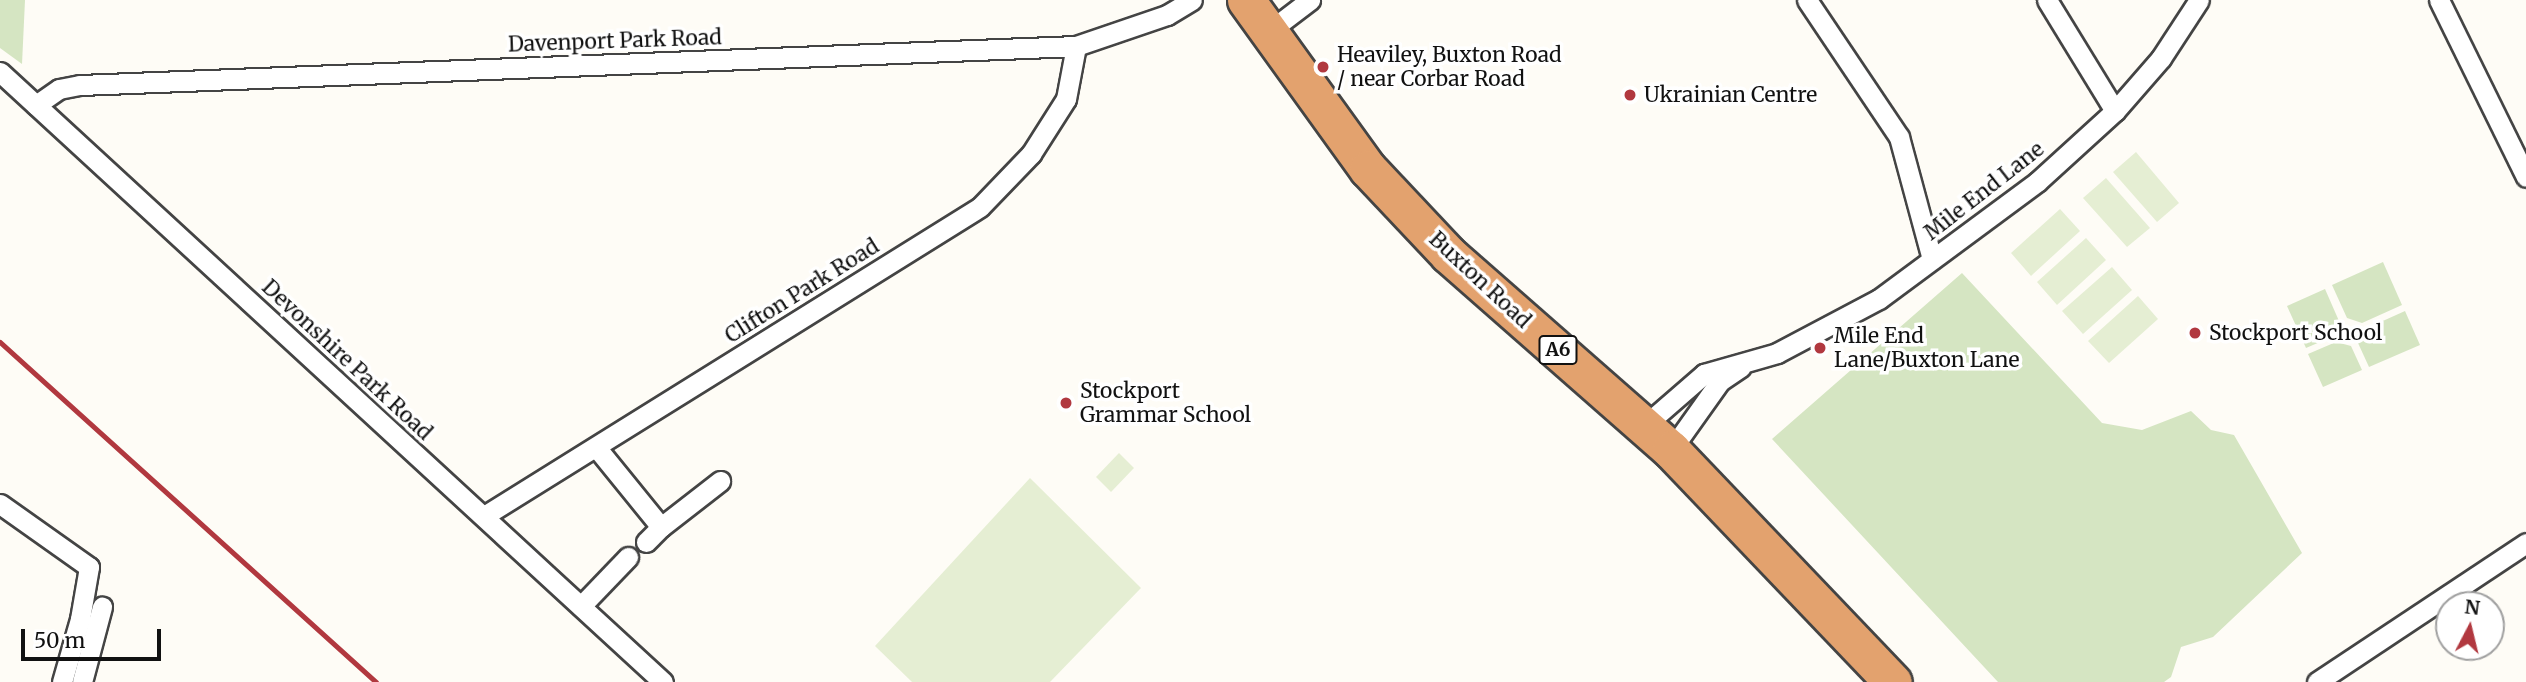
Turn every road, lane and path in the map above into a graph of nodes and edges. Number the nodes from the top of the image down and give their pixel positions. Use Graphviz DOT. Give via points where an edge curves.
graph roads {
  1 [pos="1192,0"];
  2 [pos="1246,0"];
  3 [pos="1310,0"];
  4 [pos="1807,0"];
  5 [pos="2047,0"];
  6 [pos="2199,0"];
  7 [pos="2439,0"];
  8 [pos="1268,32"];
  9 [pos="1076,46"];
  10 [pos="0,72"];
  11 [pos="36,105"];
  12 [pos="2115,111"];
  13 [pos="2526,177"];
  14 [pos="1932,259"];
  15 [pos="1750,360"];
  16 [pos="1643,427"];
  17 [pos="596,447"];
  18 [pos="1671,450"];
  19 [pos="720,481"];
  20 [pos="0,503"];
  21 [pos="484,516"];
  22 [pos="662,527"];
  23 [pos="646,542"];
  24 [pos="2525,546"];
  25 [pos="628,557"];
  26 [pos="581,606"];
  27 [pos="102,607"];
  28 [pos="62,682"];
  29 [pos="82,682"];
  30 [pos="663,682"];
  31 [pos="1892,682"];
  32 [pos="2317,682"];
  1 -- 9 [label="street, Davenport Park Road" via="1167,15"];
  2 -- 8 [label="highway, Buxton Road / A6"];
  3 -- 8 [label="street"];
  4 -- 14 [label="street" via="1899,137"];
  5 -- 12 [label="street"];
  6 -- 12 [label="street, Mile End Lane" via="2161,58"];
  7 -- 13 [label="street"];
  8 -- 16 [label="highway, Buxton Road / A6" via="1368,169 1441,246"];
  9 -- 11 [label="street, Davenport Park Road" via="80,85 59,89"];
  9 -- 17 [label="street, Clifton Park Road" via="1066,99 1031,154 980,207"];
  10 -- 11 [label="street, Devonshire Park Road"];
  11 -- 21 [label="street, Devonshire Park Road"];
  12 -- 14 [label="street, Mile End Lane" via="2037,182"];
  14 -- 15 [label="street, Mile End Lane" via="1879,299 1823,331"];
  15 -- 16 [label="street, Mile End Lane" via="1704,373"];
  15 -- 18 [label="street, Mile End Lane" via="1720,381"];
  16 -- 18 [label="highway, Buxton Road / A6"];
  17 -- 21 [label="street, Clifton Park Road"];
  17 -- 22 [label="street"];
  18 -- 31 [label="highway, Buxton Road / A6"];
  19 -- 22 [label="street"];
  20 -- 28 [label="street" via="89,567"];
  21 -- 26 [label="street, Devonshire Park Road"];
  22 -- 23 [label="street"];
  24 -- 32 [label="street"];
  25 -- 26 [label="street"];
  26 -- 30 [label="street, Devonshire Park Road"];
  27 -- 29 [label="street"];
}
